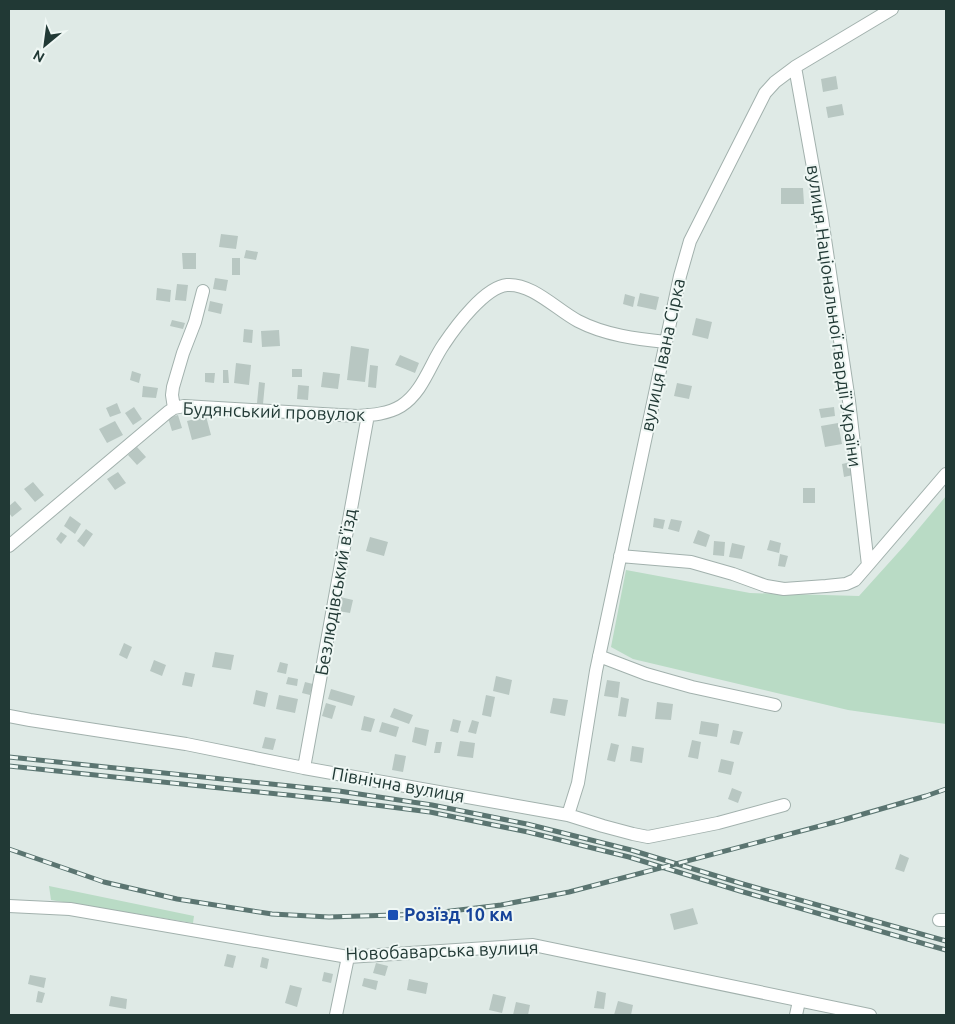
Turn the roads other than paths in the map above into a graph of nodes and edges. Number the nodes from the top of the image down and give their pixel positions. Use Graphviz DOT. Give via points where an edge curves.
graph roads {
  1 [pos="892,9"];
  2 [pos="795,67"];
  3 [pos="203,291"];
  4 [pos="666,342"];
  5 [pos="174,408"];
  6 [pos="368,415"];
  7 [pos="946,474"];
  8 [pos="9,546"];
  9 [pos="620,556"];
  10 [pos="868,566"];
  11 [pos="599,656"];
  12 [pos="775,705"];
  13 [pos="9,716"];
  14 [pos="304,768"];
  15 [pos="784,804"];
  16 [pos="568,815"];
  17 [pos="9,906"];
  18 [pos="348,957"];
  19 [pos="799,1001"];
  20 [pos="336,1015"];
  21 [pos="796,1015"];
  22 [pos="870,1015"];
  1 -- 2 [label="street, вулиця Івана Сірка"];
  2 -- 4 [label="street, вулиця Івана Сірка" via="765,93 690,240"];
  2 -- 10 [label="street, вулиця Національної гвардії України" via="821,212 849,401"];
  3 -- 5 [label="street" via="173,387"];
  4 -- 6 [label="street, Будянський провулок" via="629,338 599,330 524,288 508,285 489,292 476,304 444,344 412,396 401,406"];
  4 -- 9 [label="street, вулиця Івана Сірка"];
  5 -- 6 [label="street, Будянський провулок"];
  5 -- 8 [label="street, Будянський провулок"];
  6 -- 14 [label="street, Безлюдівський в'їзд"];
  7 -- 10 [label="street"];
  9 -- 10 [label="street" via="691,562 784,589 846,584 855,580"];
  9 -- 11 [label="street, вулиця Івана Сірка"];
  11 -- 12 [label="street" via="692,687"];
  11 -- 16 [label="street, вулиця Івана Сірка" via="578,783"];
  13 -- 14 [label="street, Північна вулиця" via="186,744"];
  14 -- 16 [label="street, Північна вулиця"];
  15 -- 16 [label="street, Північна вулиця" via="718,823 648,837"];
  17 -- 18 [label="street, Новобаварська вулиця" via="70,909"];
  18 -- 19 [label="street, Новобаварська вулиця" via="533,945"];
  18 -- 20 [label="street"];
  19 -- 21 [label="street"];
  19 -- 22 [label="street, Новобаварська вулиця"];
}
